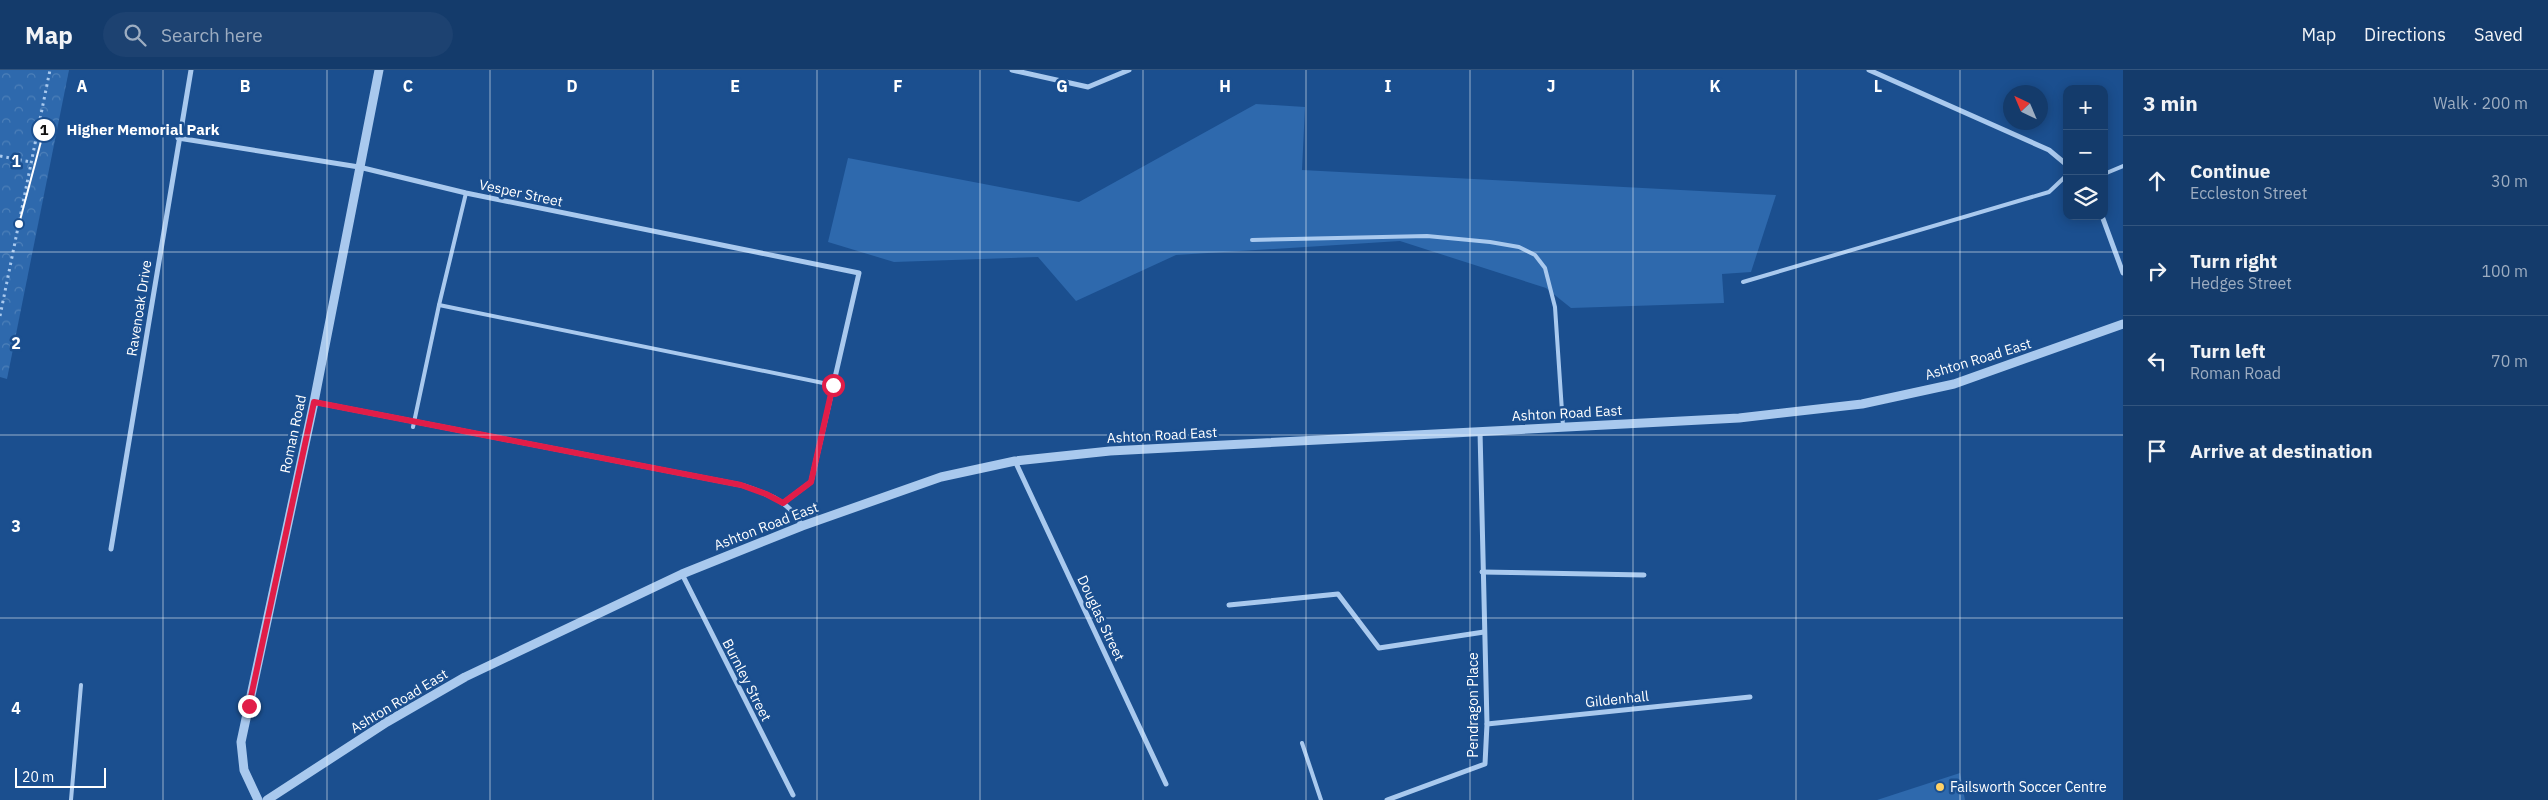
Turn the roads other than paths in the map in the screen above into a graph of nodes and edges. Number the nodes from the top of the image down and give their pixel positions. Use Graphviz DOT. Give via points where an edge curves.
graph roads {
  1 [pos="191,70"];
  2 [pos="380,70"];
  3 [pos="1012,70"];
  4 [pos="1129,70"];
  5 [pos="1870,70"];
  6 [pos="178,138"];
  7 [pos="2063,162"];
  8 [pos="2123,166"];
  9 [pos="359,167"];
  10 [pos="2108,172"];
  11 [pos="2063,179"];
  12 [pos="466,193"];
  13 [pos="2103,220"];
  14 [pos="1252,240"];
  15 [pos="2123,273"];
  16 [pos="1743,282"];
  17 [pos="438,305"];
  18 [pos="2123,324"];
  19 [pos="833,385"];
  20 [pos="314,402"];
  21 [pos="413,424"];
  22 [pos="1563,426"];
  23 [pos="1480,431"];
  24 [pos="1015,461"];
  25 [pos="783,503"];
  26 [pos="802,526"];
  27 [pos="110,549"];
  28 [pos="1482,572"];
  29 [pos="682,574"];
  30 [pos="1644,575"];
  31 [pos="1228,605"];
  32 [pos="1484,632"];
  33 [pos="81,685"];
  34 [pos="1750,697"];
  35 [pos="1487,724"];
  36 [pos="1302,743"];
  37 [pos="1166,784"];
  38 [pos="792,795"];
  39 [pos="71,800"];
  40 [pos="258,800"];
  41 [pos="267,800"];
  42 [pos="1321,800"];
  43 [pos="1386,800"];
  1 -- 6 [label="street, Ravenoak Drive"];
  2 -- 9 [label="street, Roman Road"];
  3 -- 4 [label="street" via="1088,86"];
  5 -- 7 [label="street" via="2049,150"];
  6 -- 9 [label="street, Vesper Street"];
  6 -- 27 [label="street, Ravenoak Drive"];
  8 -- 10 [label="lane"];
  9 -- 12 [label="street, Vesper Street"];
  9 -- 20 [label="street, Roman Road"];
  11 -- 16 [label="lane" via="2049,192"];
  12 -- 17 [label="lane"];
  12 -- 19 [label="street, Vesper Street" via="860,274"];
  13 -- 15 [label="street"];
  14 -- 22 [label="lane" via="1427,236 1519,247 1535,255 1545,268 1555,307"];
  17 -- 19 [label="lane"];
  17 -- 21 [label="lane"];
  18 -- 22 [label="street, Ashton Road East" via="1954,384 1862,404 1739,418"];
  19 -- 25 [label="street" via="811,482"];
  20 -- 21 [label="street"];
  20 -- 40 [label="street, Roman Road" via="242,742 244,770"];
  21 -- 25 [label="street" via="741,485"];
  22 -- 23 [label="street, Ashton Road East"];
  23 -- 24 [label="street, Ashton Road East" via="1110,451"];
  23 -- 28 [label="street, Pendragon Place"];
  24 -- 26 [label="street, Ashton Road East" via="941,477"];
  24 -- 37 [label="street, Douglas Street"];
  25 -- 26 [label="street" via="798,516"];
  26 -- 29 [label="street, Ashton Road East"];
  28 -- 30 [label="street"];
  28 -- 32 [label="street, Pendragon Place"];
  29 -- 38 [label="street, Burnley Street"];
  29 -- 41 [label="street, Ashton Road East" via="465,677 387,722"];
  31 -- 32 [label="street, Pendragon Place" via="1338,594 1379,648"];
  32 -- 35 [label="street, Pendragon Place"];
  33 -- 39 [label="lane"];
  34 -- 35 [label="street, Gildenhall"];
  35 -- 43 [label="street, Pendragon Place" via="1485,764"];
  36 -- 42 [label="lane"];
}
